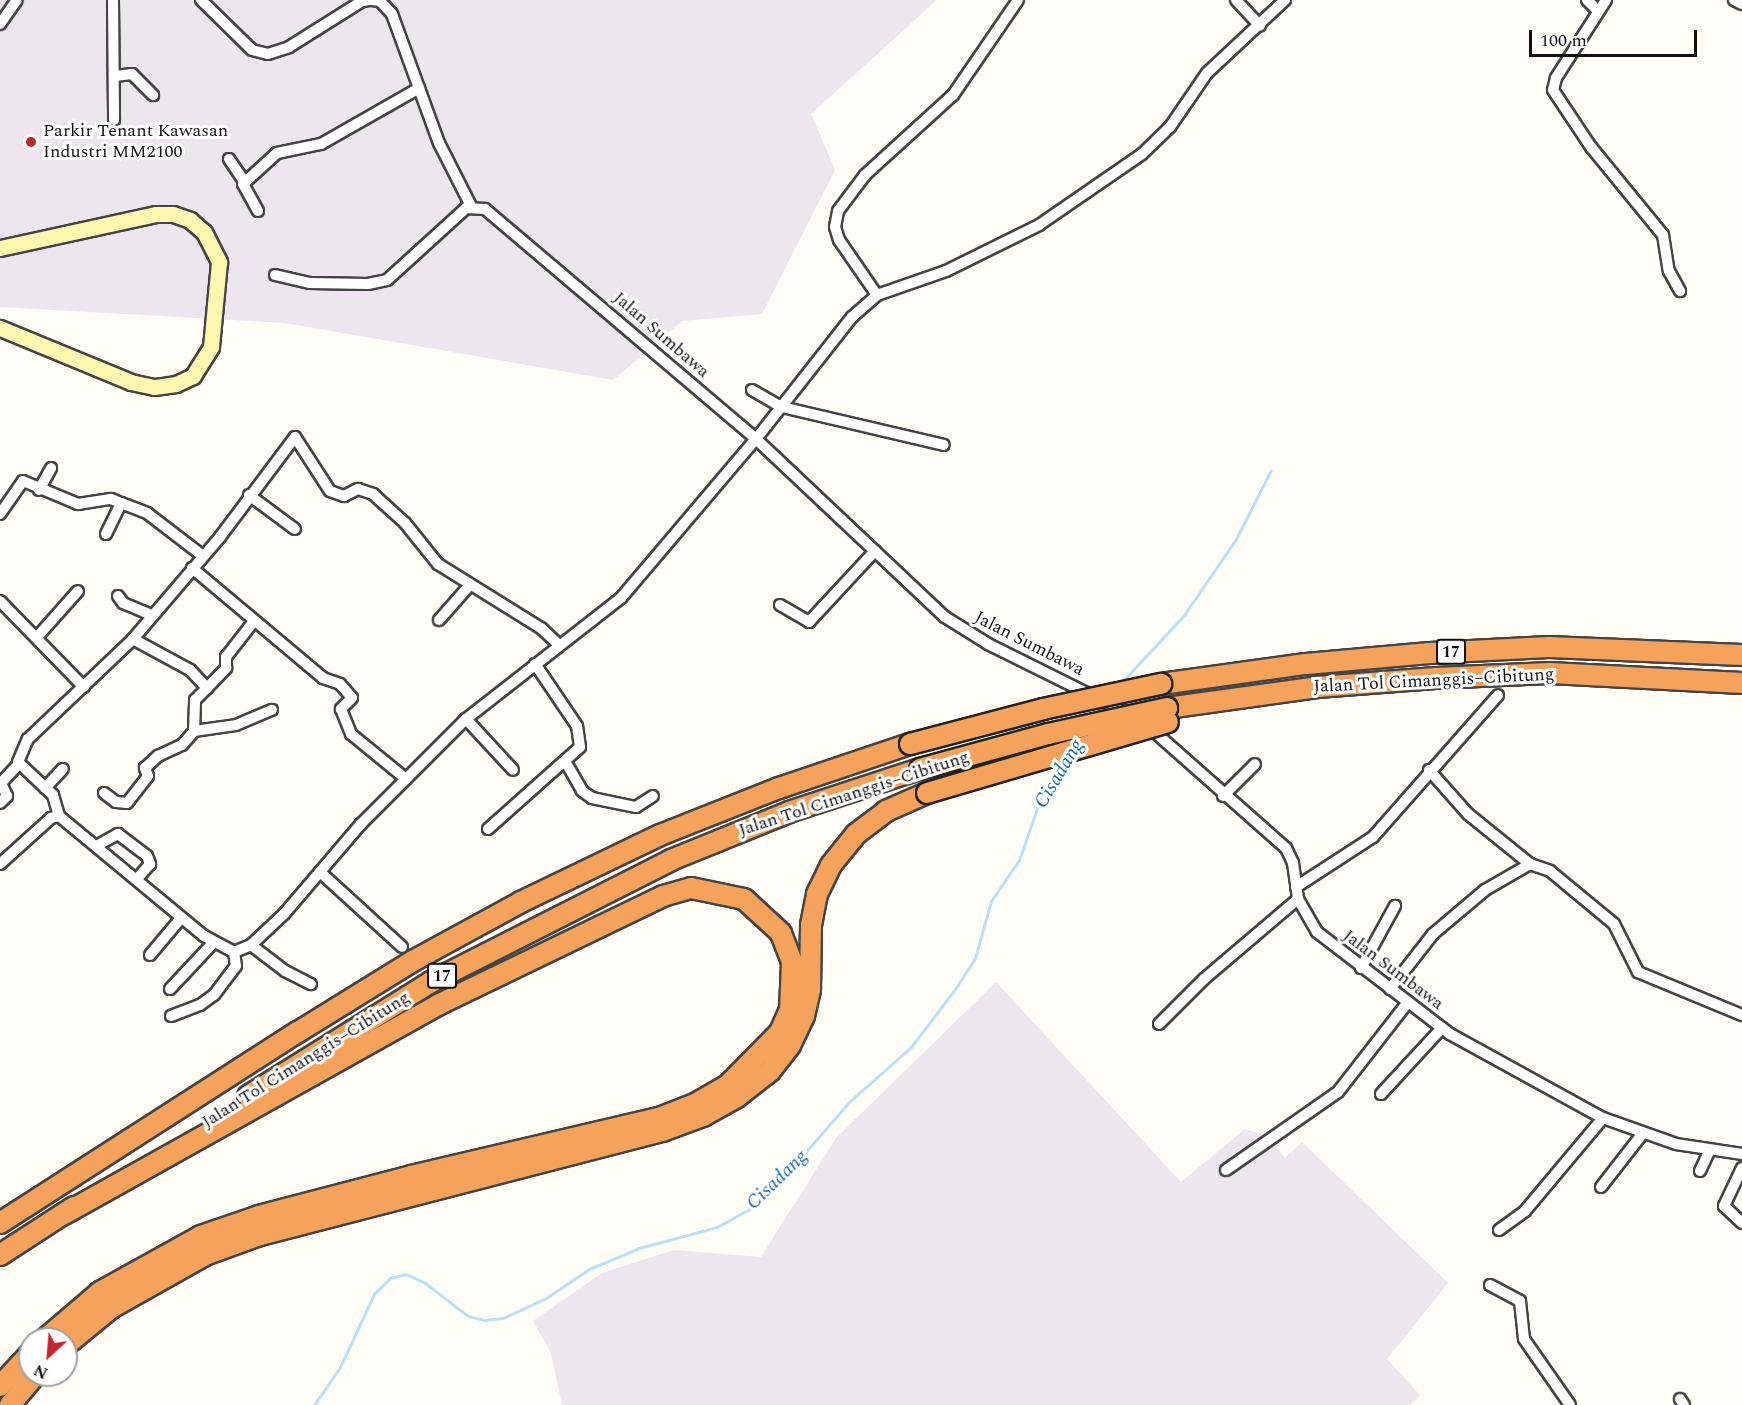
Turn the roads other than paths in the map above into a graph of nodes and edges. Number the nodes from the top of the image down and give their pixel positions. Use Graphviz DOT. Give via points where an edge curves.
graph roads {
  1 [pos="16,0"];
  2 [pos="113,0"];
  3 [pos="201,0"];
  4 [pos="376,0"];
  5 [pos="1018,0"];
  6 [pos="1236,0"];
  7 [pos="1285,0"];
  8 [pos="1587,0"];
  9 [pos="1606,0"];
  10 [pos="1734,0"];
  11 [pos="1742,4"];
  12 [pos="1597,10"];
  13 [pos="0,24"];
  14 [pos="1260,26"];
  15 [pos="115,76"];
  16 [pos="419,88"];
  17 [pos="153,95"];
  18 [pos="114,120"];
  19 [pos="229,159"];
  20 [pos="244,181"];
  21 [pos="471,206"];
  22 [pos="258,211"];
  23 [pos="0,248"];
  24 [pos="275,275"];
  25 [pos="1680,291"];
  26 [pos="877,295"];
  27 [pos="0,328"];
  28 [pos="752,390"];
  29 [pos="782,407"];
  30 [pos="756,440"];
  31 [pos="944,445"];
  32 [pos="51,468"];
  33 [pos="39,489"];
  34 [pos="249,495"];
  35 [pos="121,503"];
  36 [pos="0,514"];
  37 [pos="295,529"];
  38 [pos="106,534"];
  39 [pos="875,551"];
  40 [pos="203,556"];
  41 [pos="192,568"];
  42 [pos="469,586"];
  43 [pos="78,591"];
  44 [pos="118,596"];
  45 [pos="0,600"];
  46 [pos="780,605"];
  47 [pos="151,615"];
  48 [pos="439,620"];
  49 [pos="254,621"];
  50 [pos="38,636"];
  51 [pos="133,639"];
  52 [pos="559,645"];
  53 [pos="1742,655"];
  54 [pos="535,664"];
  55 [pos="1742,682"];
  56 [pos="84,687"];
  57 [pos="207,688"];
  58 [pos="1498,695"];
  59 [pos="272,710"];
  60 [pos="1168,715"];
  61 [pos="466,719"];
  62 [pos="194,731"];
  63 [pos="565,761"];
  64 [pos="19,764"];
  65 [pos="1255,764"];
  66 [pos="63,769"];
  67 [pos="513,770"];
  68 [pos="1430,770"];
  69 [pos="406,779"];
  70 [pos="1,783"];
  71 [pos="45,788"];
  72 [pos="104,793"];
  73 [pos="1223,795"];
  74 [pos="653,796"];
  75 [pos="0,802"];
  76 [pos="59,816"];
  77 [pos="488,830"];
  78 [pos="98,845"];
  79 [pos="0,864"];
  80 [pos="1530,864"];
  81 [pos="320,872"];
  82 [pos="137,879"];
  83 [pos="1296,887"];
  84 [pos="1298,899"];
  85 [pos="1395,906"];
  86 [pos="181,918"];
  87 [pos="214,942"];
  88 [pos="251,945"];
  89 [pos="402,947"];
  90 [pos="234,951"];
  91 [pos="150,956"];
  92 [pos="1361,968"];
  93 [pos="311,984"];
  94 [pos="170,988"];
  95 [pos="1390,989"];
  96 [pos="1408,1002"];
  97 [pos="1742,1015"];
  98 [pos="171,1016"];
  99 [pos="1159,1024"];
  100 [pos="1442,1028"];
  101 [pos="1382,1094"];
  102 [pos="1603,1118"];
  103 [pos="1643,1133"];
  104 [pos="1710,1150"];
  105 [pos="1742,1154"];
  106 [pos="1742,1168"];
  107 [pos="1226,1170"];
  108 [pos="1700,1171"];
  109 [pos="1601,1186"];
  110 [pos="64,1214"];
  111 [pos="0,1223"];
  112 [pos="1742,1223"];
  113 [pos="1499,1230"];
  114 [pos="0,1255"];
  115 [pos="1490,1285"];
  116 [pos="59,1327"];
  117 [pos="78,1335"];
  118 [pos="18,1366"];
  119 [pos="0,1386"];
  120 [pos="25,1387"];
  121 [pos="10,1405"];
  122 [pos="1570,1405"];
  1 -- 13 [label="street"];
  2 -- 15 [label="street"];
  3 -- 4 [label="street" via="252,50 268,54 289,47 362,1"];
  4 -- 16 [label="street" via="392,14"];
  5 -- 26 [label="street" via="953,95 865,175 838,211 835,227 839,240"];
  6 -- 14 [label="street"];
  7 -- 14 [label="street"];
  8 -- 12 [label="street"];
  9 -- 12 [label="street"];
  10 -- 11 [label="street"];
  12 -- 25 [label="street" via="1583,40 1554,82 1554,94 1591,147 1663,235 1669,271"];
  14 -- 26 [label="street" via="1207,73 1170,128 1142,154 1017,237 945,271"];
  15 -- 17 [label="street" via="132,74"];
  15 -- 18 [label="street"];
  16 -- 20 [label="street" via="321,144 277,153"];
  16 -- 21 [label="street" via="439,143"];
  19 -- 20 [label="street"];
  20 -- 22 [label="street" via="246,194"];
  21 -- 24 [label="street" via="387,280 368,284 310,283"];
  21 -- 30 [label="street, Jalan Sumbawa" via="485,209 541,253"];
  23 -- 27 [label="main road" via="156,214 173,214 190,220 204,232 219,261 213,332 205,361 193,376 176,384 154,387 131,382"];
  26 -- 29 [label="street" via="841,329"];
  28 -- 29 [label="street"];
  29 -- 30 [label="street"];
  29 -- 31 [label="street"];
  30 -- 39 [label="street, Jalan Sumbawa"];
  30 -- 52 [label="street" via="621,598"];
  32 -- 33 [label="street"];
  33 -- 35 [label="street" via="78,504 111,499"];
  33 -- 36 [label="street" via="23,481"];
  34 -- 37 [label="street"];
  34 -- 40 [label="street"];
  34 -- 42 [label="street" via="295,437 330,491 344,496 358,489 373,495 405,523 438,564"];
  35 -- 38 [label="street"];
  35 -- 40 [label="street" via="147,513"];
  39 -- 46 [label="street" via="809,622"];
  39 -- 73 [label="street, Jalan Sumbawa" via="945,617 973,636 1146,724"];
  40 -- 41 [label="street"];
  41 -- 47 [label="street"];
  41 -- 49 [label="street"];
  42 -- 48 [label="street"];
  42 -- 52 [label="street" via="541,628"];
  43 -- 50 [label="street"];
  44 -- 47 [label="street" via="123,603"];
  45 -- 50 [label="street"];
  47 -- 51 [label="street"];
  49 -- 57 [label="street" via="226,657 226,668"];
  49 -- 69 [label="street" via="323,678 340,684 352,698 341,709 351,734"];
  50 -- 56 [label="street"];
  51 -- 56 [label="street"];
  51 -- 57 [label="street" via="190,670"];
  52 -- 54 [label="street"];
  53 -- 111 [label="highway, Jalan Tol Cimanggis–Cibitung / 17, bridge" via="1549,647 1306,664 1161,684 1043,709 910,744 779,788 660,835 521,902 413,961"];
  54 -- 61 [label="street"];
  54 -- 63 [label="street" via="577,726 580,747"];
  55 -- 60 [label="highway, Jalan Tol Cimanggis–Cibitung / 17" via="1550,673 1318,687"];
  56 -- 64 [label="street" via="28,739 17,757"];
  57 -- 62 [label="street" via="195,700"];
  58 -- 68 [label="street"];
  59 -- 62 [label="street" via="236,725"];
  60 -- 110 [label="highway, Jalan Tol Cimanggis–Cibitung / 17, bridge" via="1048,734 920,769 789,812 670,860 430,982"];
  60 -- 117 [label="highway, bridge" via="927,793 886,811 856,834 831,866 817,894 804,1016 790,1045 770,1071 737,1097 703,1116 662,1131 260,1235 205,1255 111,1308"];
  61 -- 67 [label="street"];
  61 -- 69 [label="street"];
  62 -- 72 [label="street" via="182,745 158,756 145,768 148,776 127,803 116,802"];
  63 -- 74 [label="street" via="582,791 592,798 636,807"];
  63 -- 77 [label="street"];
  64 -- 70 [label="street"];
  64 -- 71 [label="street"];
  65 -- 73 [label="street"];
  66 -- 71 [label="street"];
  68 -- 80 [label="street" via="1468,814"];
  68 -- 83 [label="street" via="1372,837"];
  69 -- 81 [label="street"];
  70 -- 75 [label="street" via="7,796"];
  71 -- 76 [label="street" via="57,802"];
  73 -- 83 [label="street, Jalan Sumbawa" via="1287,848 1293,859"];
  76 -- 78 [label="street"];
  76 -- 79 [label="street"];
  78 -- 82 [label="street"];
  78 -- 82 [label="street" via="117,834 147,856 150,864"];
  80 -- 95 [label="street" via="1485,890 1432,934"];
  80 -- 97 [label="street" via="1545,868 1614,924 1634,968 1649,979 1730,1006"];
  81 -- 88 [label="street"];
  81 -- 89 [label="street"];
  82 -- 86 [label="street"];
  83 -- 84 [label="street, Jalan Sumbawa"];
  84 -- 92 [label="street, Jalan Sumbawa" via="1317,932"];
  84 -- 99 [label="street" via="1204,979"];
  85 -- 92 [label="street"];
  86 -- 87 [label="street"];
  86 -- 91 [label="street"];
  87 -- 90 [label="street"];
  87 -- 94 [label="street"];
  88 -- 90 [label="street"];
  88 -- 93 [label="street" via="285,971"];
  90 -- 98 [label="street" via="236,966 214,995"];
  92 -- 95 [label="street, Jalan Sumbawa"];
  95 -- 96 [label="street, Jalan Sumbawa"];
  96 -- 100 [label="street, Jalan Sumbawa"];
  96 -- 107 [label="street" via="1338,1092"];
  100 -- 101 [label="street"];
  100 -- 102 [label="street, Jalan Sumbawa"];
  102 -- 103 [label="street, Jalan Sumbawa"];
  102 -- 113 [label="street" via="1525,1211"];
  103 -- 104 [label="street, Jalan Sumbawa"];
  103 -- 109 [label="street"];
  104 -- 105 [label="street, Jalan Sumbawa"];
  104 -- 108 [label="street"];
  106 -- 112 [label="street" via="1724,1206"];
  110 -- 114 [label="highway, Jalan Tol Cimanggis–Cibitung / 17"];
  110 -- 116 [label="highway" via="438,1005 663,896 691,888 744,899 781,933 792,962 790,1011 780,1032 728,1084 697,1103 659,1118 411,1176 259,1216 201,1236 100,1292"];
  115 -- 122 [label="street" via="1520,1301 1524,1339"];
  118 -- 119 [label="highway"];
  120 -- 121 [label="highway"];
}
